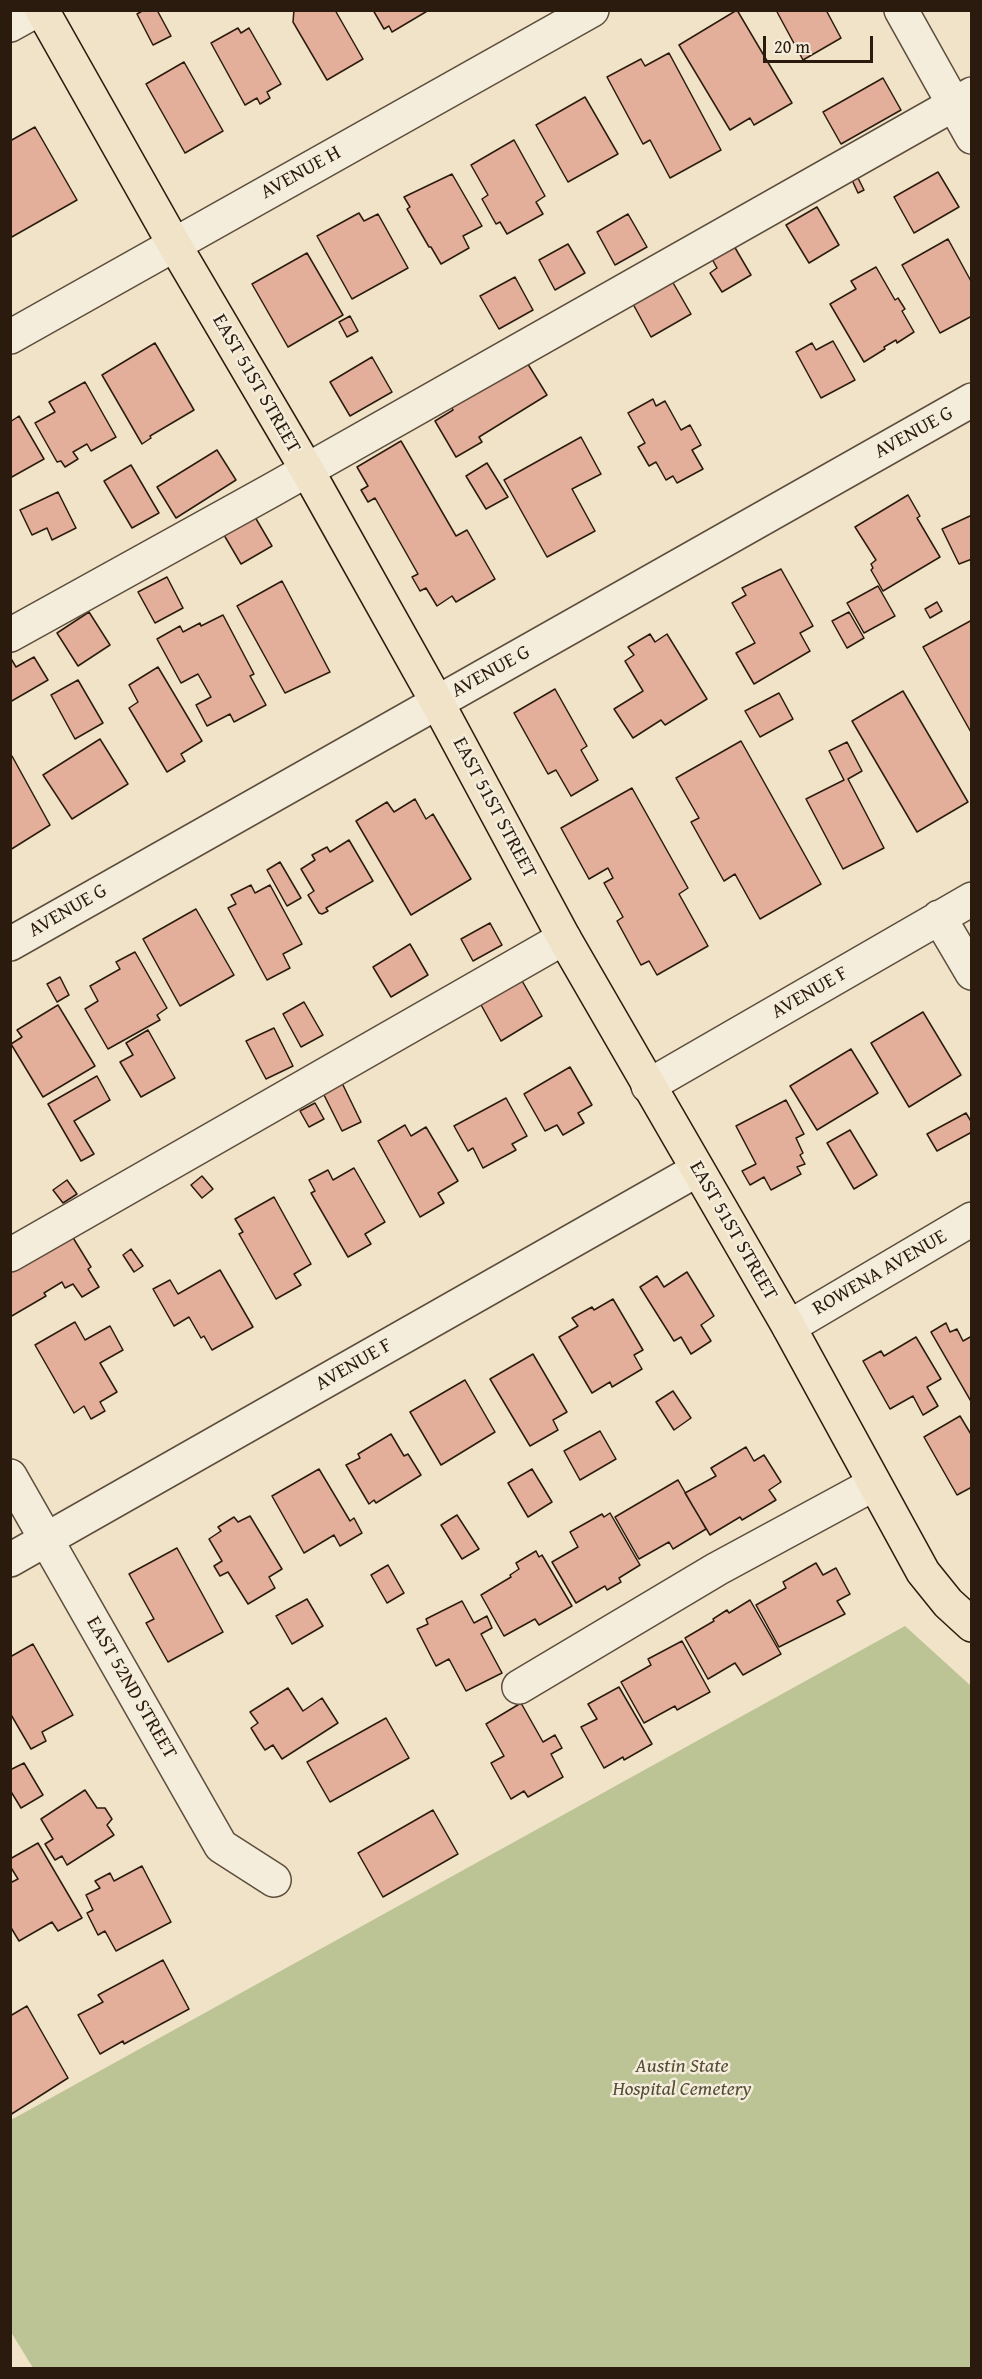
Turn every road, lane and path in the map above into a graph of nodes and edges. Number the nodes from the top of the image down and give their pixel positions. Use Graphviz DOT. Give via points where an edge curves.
graph roads {
  1 [pos="39,10"];
  2 [pos="592,10"];
  3 [pos="901,10"];
  4 [pos="10,25"];
  5 [pos="962,100"];
  6 [pos="972,137"];
  7 [pos="174,243"];
  8 [pos="10,337"];
  9 [pos="972,400"];
  10 [pos="307,470"];
  11 [pos="10,635"];
  12 [pos="437,702"];
  13 [pos="972,899"];
  14 [pos="939,917"];
  15 [pos="564,938"];
  16 [pos="10,944"];
  17 [pos="972,973"];
  18 [pos="648,1086"];
  19 [pos="697,1170"];
  20 [pos="972,1219"];
  21 [pos="10,1255"];
  22 [pos="789,1327"];
  23 [pos="10,1476"];
  24 [pos="874,1484"];
  25 [pos="46,1540"];
  26 [pos="10,1560"];
  27 [pos="960,1614"];
  28 [pos="519,1688"];
  29 [pos="274,1880"];
  1 -- 4 [label="street"];
  1 -- 7 [label="main road, EAST 51ST STREET"];
  2 -- 7 [label="street, AVENUE H"];
  3 -- 5 [label="street"];
  5 -- 6 [label="street"];
  5 -- 10 [label="street"];
  7 -- 8 [label="street, AVENUE H"];
  7 -- 10 [label="main road, EAST 51ST STREET"];
  9 -- 12 [label="street, AVENUE G"];
  10 -- 11 [label="street"];
  10 -- 12 [label="main road, EAST 51ST STREET"];
  12 -- 15 [label="main road, EAST 51ST STREET"];
  12 -- 16 [label="street, AVENUE G"];
  13 -- 14 [label="street, AVENUE F"];
  14 -- 17 [label="street"];
  14 -- 18 [label="street, AVENUE F"];
  15 -- 18 [label="main road, EAST 51ST STREET"];
  15 -- 21 [label="street"];
  18 -- 19 [label="main road, EAST 51ST STREET"];
  19 -- 22 [label="main road, EAST 51ST STREET"];
  19 -- 25 [label="street, AVENUE F"];
  20 -- 22 [label="street, ROWENA AVENUE"];
  22 -- 24 [label="main road, EAST 51ST STREET"];
  23 -- 25 [label="street, EAST 52ND STREET"];
  24 -- 27 [label="main road, EAST 51ST STREET" via="923,1572"];
  24 -- 28 [label="street" via="717,1569"];
  25 -- 26 [label="street, AVENUE F"];
  25 -- 29 [label="street, EAST 52ND STREET" via="221,1846"];
}
